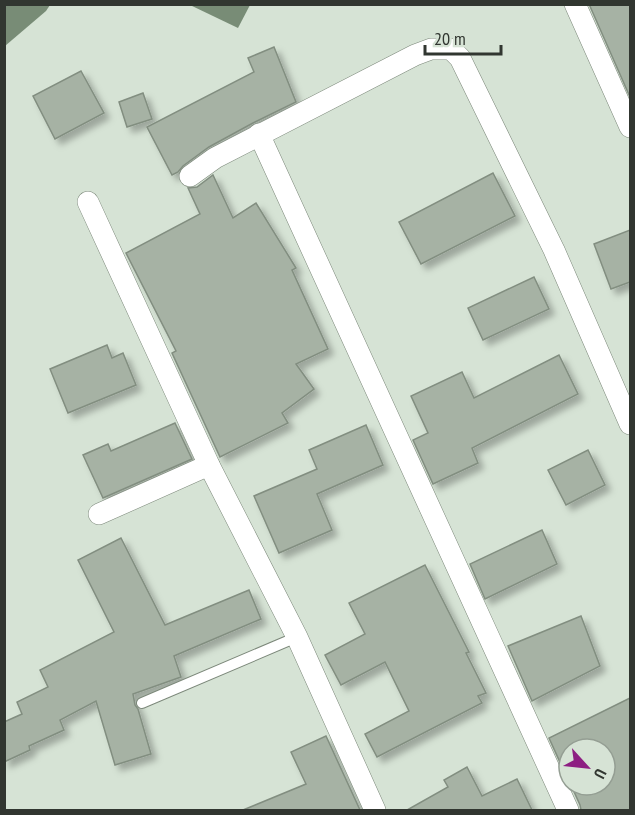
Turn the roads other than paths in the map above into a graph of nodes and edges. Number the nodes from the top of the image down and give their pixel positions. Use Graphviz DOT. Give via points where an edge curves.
graph roads {
  1 [pos="575,4"];
  2 [pos="630,127"];
  3 [pos="259,134"];
  4 [pos="190,176"];
  5 [pos="88,202"];
  6 [pos="630,424"];
  7 [pos="209,465"];
  8 [pos="99,513"];
  9 [pos="297,637"];
  10 [pos="142,703"];
  11 [pos="375,810"];
  12 [pos="568,810"];
  1 -- 2 [label="street"];
  3 -- 4 [label="street"];
  3 -- 6 [label="street" via="415,55 431,49 452,49 460,58 554,250"];
  3 -- 12 [label="street"];
  5 -- 7 [label="street"];
  7 -- 8 [label="street"];
  7 -- 9 [label="street"];
  9 -- 10 [label="lane"];
  9 -- 11 [label="street"];
}
